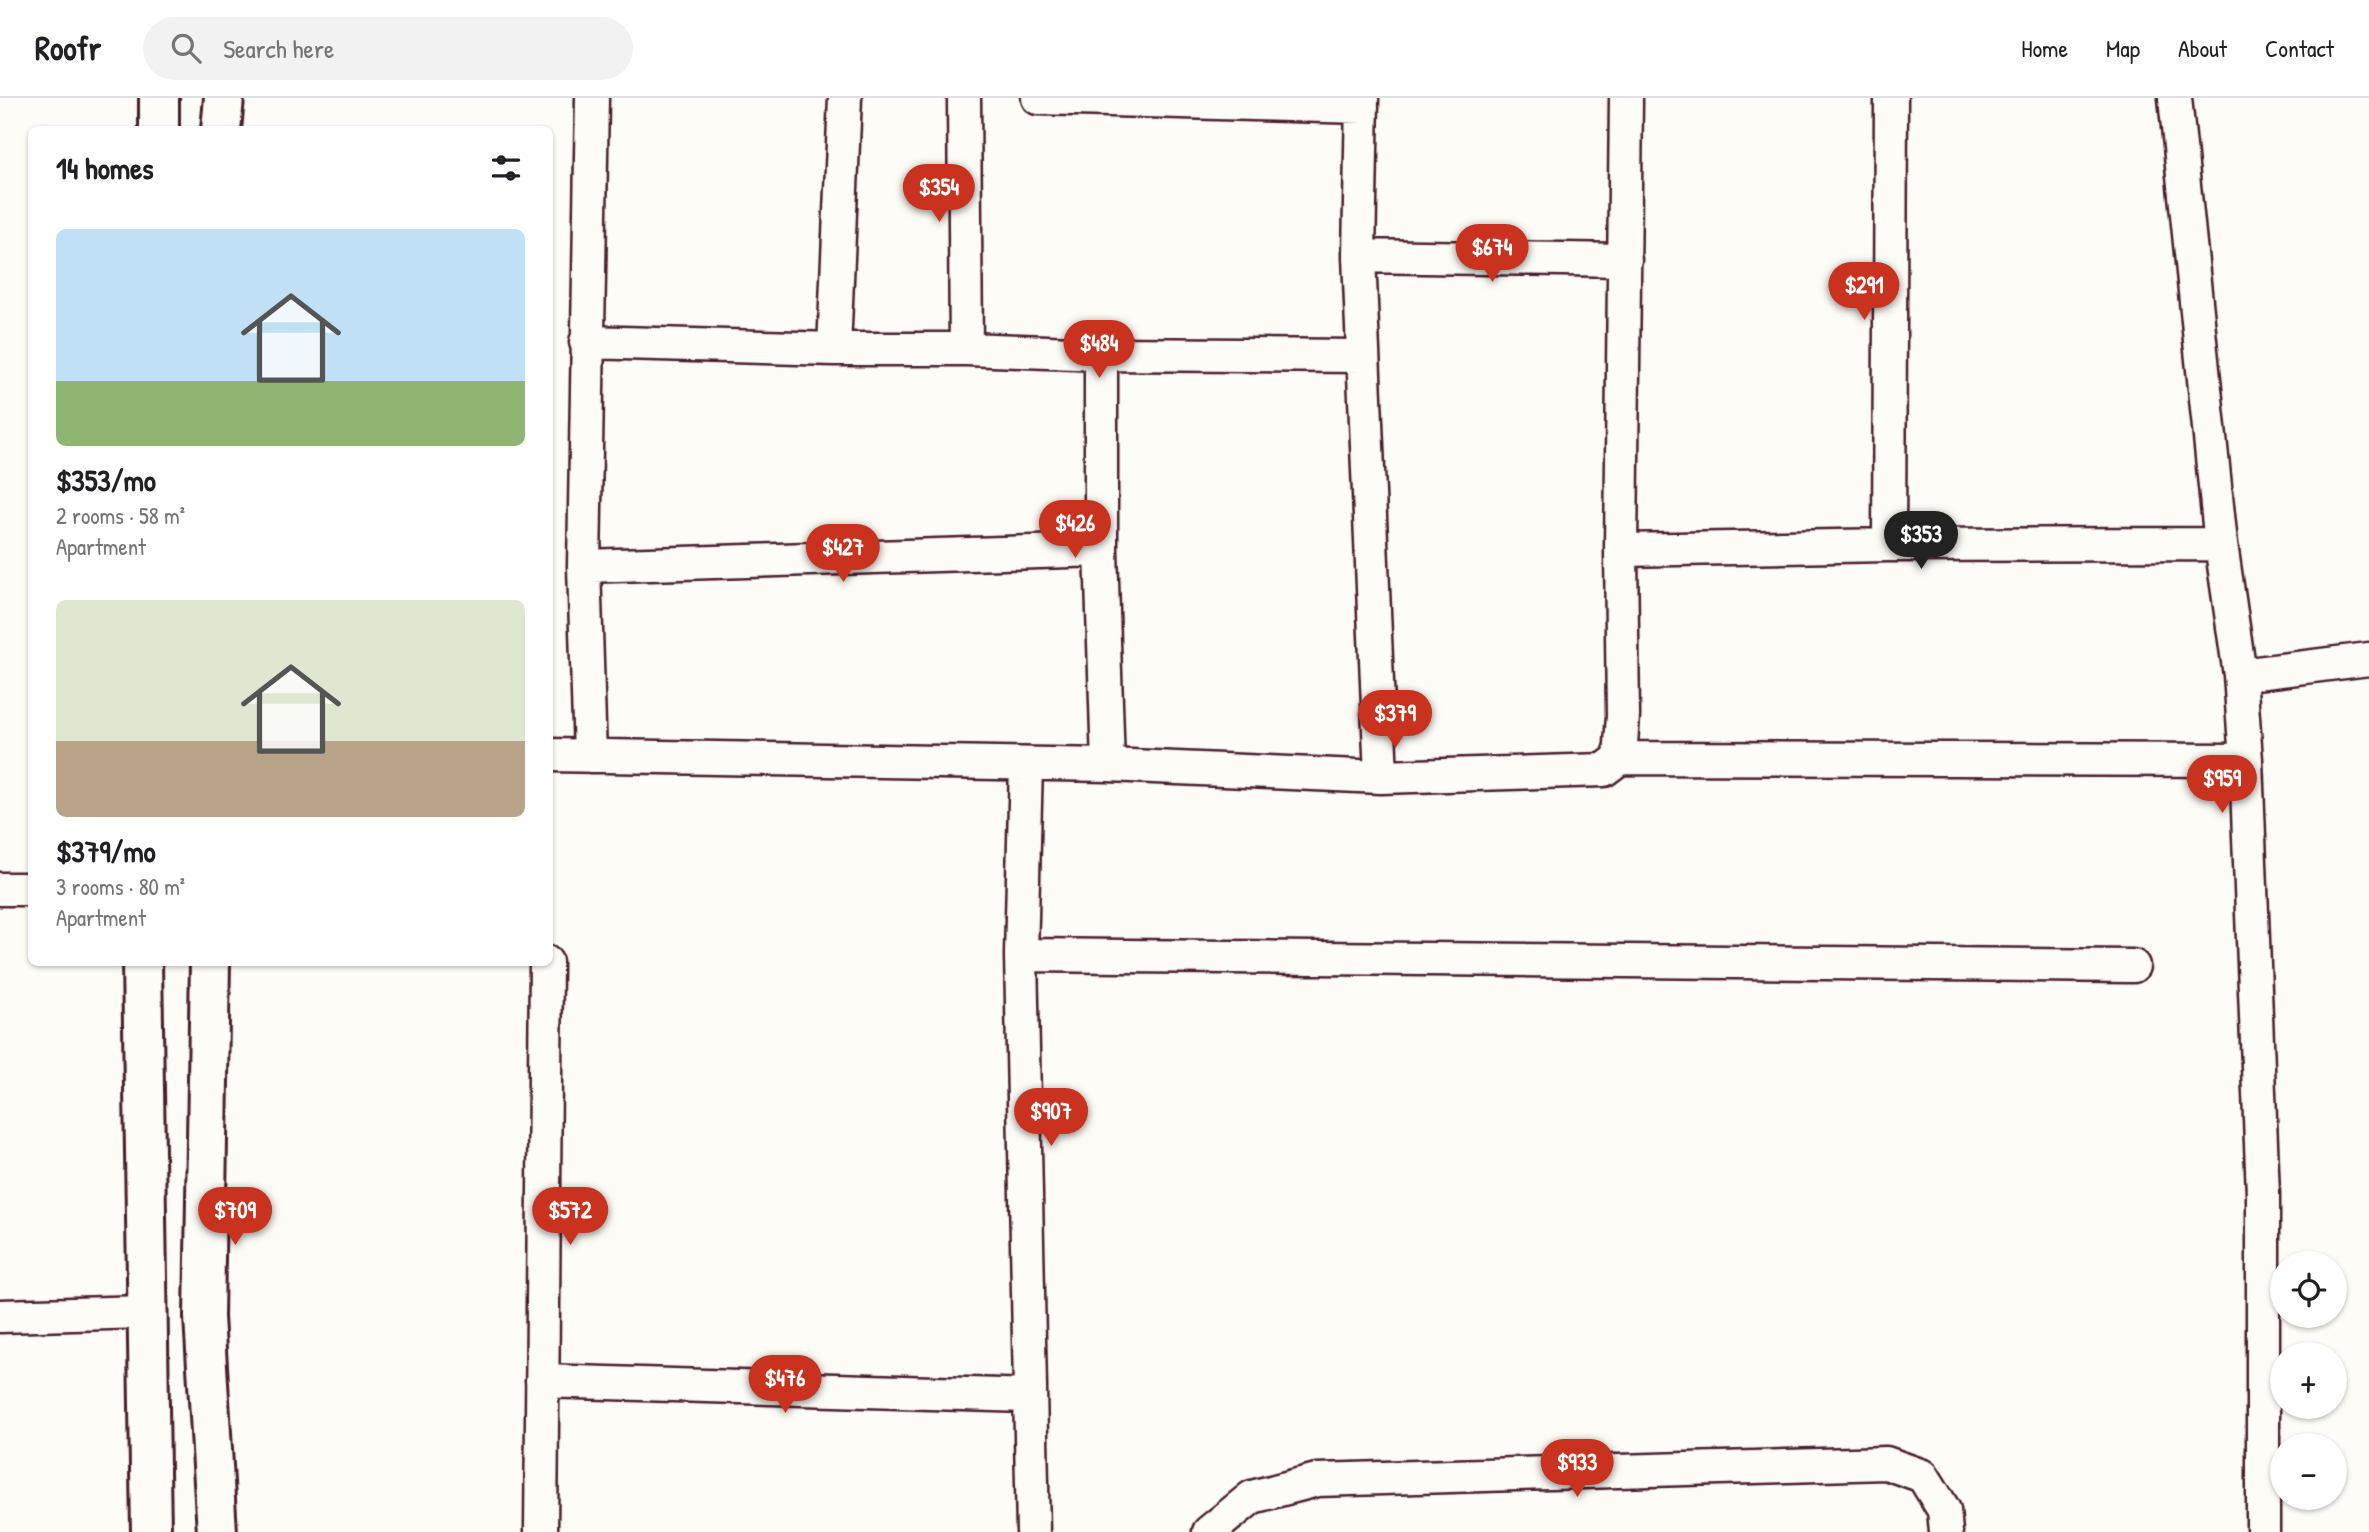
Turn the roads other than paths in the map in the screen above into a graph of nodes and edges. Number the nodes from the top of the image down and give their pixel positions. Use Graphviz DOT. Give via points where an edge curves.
graph roads {
  1 [pos="159,98"];
  2 [pos="223,98"];
  3 [pos="592,98"];
  4 [pos="845,98"];
  5 [pos="964,98"];
  6 [pos="1038,98"];
  7 [pos="1626,98"];
  8 [pos="1891,98"];
  9 [pos="2175,98"];
  10 [pos="1362,102"];
  11 [pos="159,126"];
  12 [pos="221,126"];
  13 [pos="1359,256"];
  14 [pos="1625,260"];
  15 [pos="586,342"];
  16 [pos="834,349"];
  17 [pos="966,349"];
  18 [pos="1101,354"];
  19 [pos="1363,356"];
  20 [pos="2221,544"];
  21 [pos="1889,545"];
  22 [pos="1101,550"];
  23 [pos="1621,550"];
  24 [pos="584,566"];
  25 [pos="2369,659"];
  26 [pos="2240,675"];
  27 [pos="553,755"];
  28 [pos="590,755"];
  29 [pos="1620,758"];
  30 [pos="2246,760"];
  31 [pos="1026,765"];
  32 [pos="1108,765"];
  33 [pos="1381,777"];
  34 [pos="0,889"];
  35 [pos="28,889"];
  36 [pos="1021,955"];
  37 [pos="142,966"];
  38 [pos="210,966"];
  39 [pos="546,966"];
  40 [pos="2133,966"];
  41 [pos="146,1312"];
  42 [pos="0,1316"];
  43 [pos="542,1381"];
  44 [pos="1030,1396"];
  45 [pos="151,1532"];
  46 [pos="217,1532"];
  47 [pos="541,1532"];
  48 [pos="1033,1532"];
  49 [pos="1209,1532"];
  50 [pos="1946,1532"];
  51 [pos="2263,1532"];
  1 -- 11 [label="main road"];
  2 -- 12 [label="main road"];
  3 -- 15 [label="street"];
  4 -- 16 [label="street"];
  5 -- 17 [label="street"];
  6 -- 10 [label="street"];
  7 -- 14 [label="street"];
  8 -- 21 [label="street"];
  9 -- 20 [label="street"];
  10 -- 13 [label="street"];
  13 -- 14 [label="street"];
  13 -- 19 [label="street"];
  14 -- 23 [label="street"];
  15 -- 16 [label="street"];
  15 -- 24 [label="street"];
  16 -- 17 [label="street"];
  17 -- 18 [label="street"];
  18 -- 19 [label="street"];
  18 -- 22 [label="street"];
  19 -- 33 [label="street"];
  20 -- 21 [label="street"];
  20 -- 26 [label="street"];
  21 -- 23 [label="street"];
  22 -- 24 [label="street"];
  22 -- 32 [label="street"];
  23 -- 29 [label="street"];
  24 -- 28 [label="street"];
  25 -- 26 [label="street"];
  26 -- 30 [label="street"];
  27 -- 28 [label="street"];
  28 -- 31 [label="street"];
  29 -- 30 [label="street"];
  29 -- 33 [label="street" via="1604,770"];
  30 -- 51 [label="street" via="2263,1195"];
  31 -- 32 [label="street"];
  31 -- 36 [label="street"];
  32 -- 33 [label="street"];
  34 -- 35 [label="street"];
  36 -- 40 [label="street"];
  36 -- 44 [label="street"];
  37 -- 41 [label="main road"];
  38 -- 46 [label="main road" via="204,1317"];
  39 -- 43 [label="street"];
  41 -- 42 [label="street"];
  41 -- 45 [label="main road"];
  43 -- 44 [label="street"];
  43 -- 47 [label="street"];
  44 -- 48 [label="street"];
  49 -- 50 [label="street" via="1252,1497 1317,1480 1886,1463 1923,1476 1944,1510"];
}
